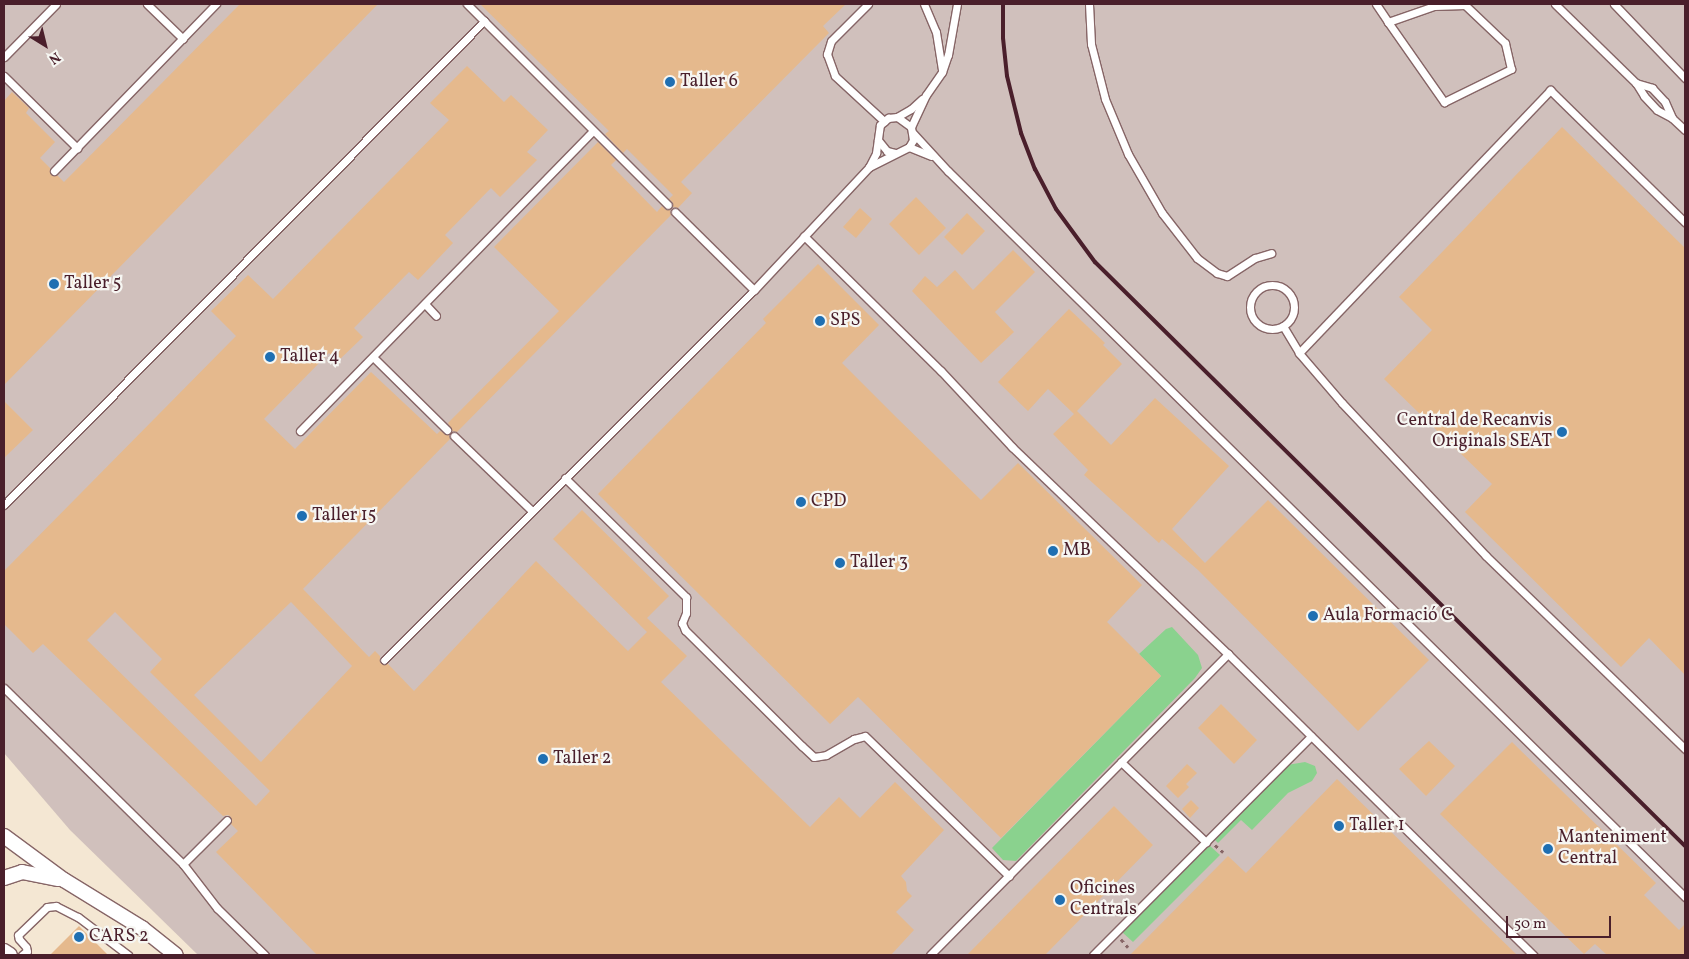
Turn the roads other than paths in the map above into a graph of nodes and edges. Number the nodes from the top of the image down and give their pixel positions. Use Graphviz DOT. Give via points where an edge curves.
graph roads {
  1 [pos="56,4"];
  2 [pos="147,4"];
  3 [pos="216,4"];
  4 [pos="467,4"];
  5 [pos="868,4"];
  6 [pos="924,4"];
  7 [pos="957,4"];
  8 [pos="1089,4"];
  9 [pos="1376,4"];
  10 [pos="1555,4"];
  11 [pos="1614,4"];
  12 [pos="484,21"];
  13 [pos="1388,22"];
  14 [pos="183,39"];
  15 [pos="4,57"];
  16 [pos="942,72"];
  17 [pos="4,76"];
  18 [pos="1685,78"];
  19 [pos="1636,82"];
  20 [pos="926,95"];
  21 [pos="896,117"];
  22 [pos="1672,118"];
  23 [pos="884,121"];
  24 [pos="912,130"];
  25 [pos="1685,130"];
  26 [pos="593,131"];
  27 [pos="878,140"];
  28 [pos="909,147"];
  29 [pos="77,148"];
  30 [pos="895,153"];
  31 [pos="933,157"];
  32 [pos="869,167"];
  33 [pos="54,172"];
  34 [pos="668,205"];
  35 [pos="676,212"];
  36 [pos="1685,222"];
  37 [pos="804,236"];
  38 [pos="1271,252"];
  39 [pos="754,290"];
  40 [pos="425,304"];
  41 [pos="436,316"];
  42 [pos="1283,326"];
  43 [pos="1299,353"];
  44 [pos="373,357"];
  45 [pos="447,430"];
  46 [pos="300,431"];
  47 [pos="454,436"];
  48 [pos="565,478"];
  49 [pos="4,505"];
  50 [pos="532,511"];
  51 [pos="1228,654"];
  52 [pos="384,660"];
  53 [pos="4,688"];
  54 [pos="1311,736"];
  55 [pos="1685,750"];
  56 [pos="1121,762"];
  57 [pos="226,820"];
  58 [pos="4,836"];
  59 [pos="1209,842"];
  60 [pos="183,864"];
  61 [pos="1008,876"];
  62 [pos="4,878"];
  63 [pos="64,880"];
  64 [pos="1685,897"];
  65 [pos="4,951"];
  66 [pos="10,955"];
  67 [pos="22,955"];
  68 [pos="128,955"];
  69 [pos="176,955"];
  70 [pos="265,955"];
  71 [pos="930,955"];
  72 [pos="1093,955"];
  73 [pos="1533,955"];
  1 -- 15 [label="lane"];
  2 -- 14 [label="lane"];
  3 -- 14 [label="lane"];
  4 -- 12 [label="lane"];
  5 -- 23 [label="lane" via="831,40 827,54 835,76"];
  6 -- 16 [label="lane" via="936,32"];
  7 -- 16 [label="lane" via="952,40"];
  8 -- 38 [label="lane" via="1091,44 1105,99 1128,154 1162,212 1197,258 1217,274 1227,276"];
  9 -- 13 [label="lane"];
  10 -- 19 [label="lane"];
  11 -- 18 [label="lane"];
  12 -- 26 [label="lane"];
  12 -- 49 [label="lane"];
  13 -- 13 [label="lane" via="1444,102 1511,69 1505,44 1465,5 1434,6"];
  14 -- 29 [label="lane"];
  16 -- 20 [label="lane"];
  17 -- 29 [label="lane"];
  19 -- 22 [label="lane" via="1656,110"];
  19 -- 22 [label="lane" via="1652,88 1666,102"];
  20 -- 21 [label="lane"];
  20 -- 24 [label="lane"];
  21 -- 23 [label="lane"];
  21 -- 24 [label="lane"];
  22 -- 25 [label="lane"];
  23 -- 27 [label="lane" via="877,134"];
  24 -- 28 [label="lane"];
  24 -- 31 [label="lane"];
  26 -- 34 [label="lane"];
  26 -- 40 [label="lane"];
  27 -- 30 [label="lane" via="887,151"];
  27 -- 32 [label="lane"];
  28 -- 30 [label="lane"];
  28 -- 31 [label="lane"];
  29 -- 33 [label="lane"];
  30 -- 32 [label="lane"];
  31 -- 64 [label="lane"];
  32 -- 37 [label="lane"];
  35 -- 39 [label="lane"];
  36 -- 43 [label="lane" via="1550,90"];
  37 -- 39 [label="lane"];
  37 -- 51 [label="lane" via="941,371 1012,447"];
  39 -- 48 [label="lane"];
  40 -- 41 [label="lane"];
  40 -- 44 [label="lane"];
  42 -- 42 [label="lane" via="1293,313 1294,306 1288,291 1274,285 1259,289 1250,304 1252,316 1266,328"];
  42 -- 43 [label="lane"];
  43 -- 55 [label="lane" via="1486,556"];
  44 -- 45 [label="lane"];
  44 -- 46 [label="lane"];
  47 -- 50 [label="lane"];
  48 -- 50 [label="lane"];
  48 -- 61 [label="lane" via="686,597 682,623 685,630 814,757 826,755 865,736"];
  50 -- 52 [label="lane"];
  51 -- 54 [label="lane"];
  51 -- 56 [label="lane"];
  53 -- 60 [label="lane"];
  54 -- 59 [label="lane"];
  54 -- 73 [label="lane"];
  56 -- 59 [label="lane"];
  56 -- 61 [label="lane"];
  57 -- 60 [label="lane"];
  58 -- 63 [label="street"];
  59 -- 72 [label="lane"];
  60 -- 70 [label="lane" via="217,908"];
  61 -- 71 [label="lane"];
  62 -- 63 [label="street" via="22,872"];
  63 -- 69 [label="street" via="142,928"];
  65 -- 66 [label="street"];
  67 -- 68 [label="lane" via="26,947 18,935 47,907 56,906 78,917"];
}
